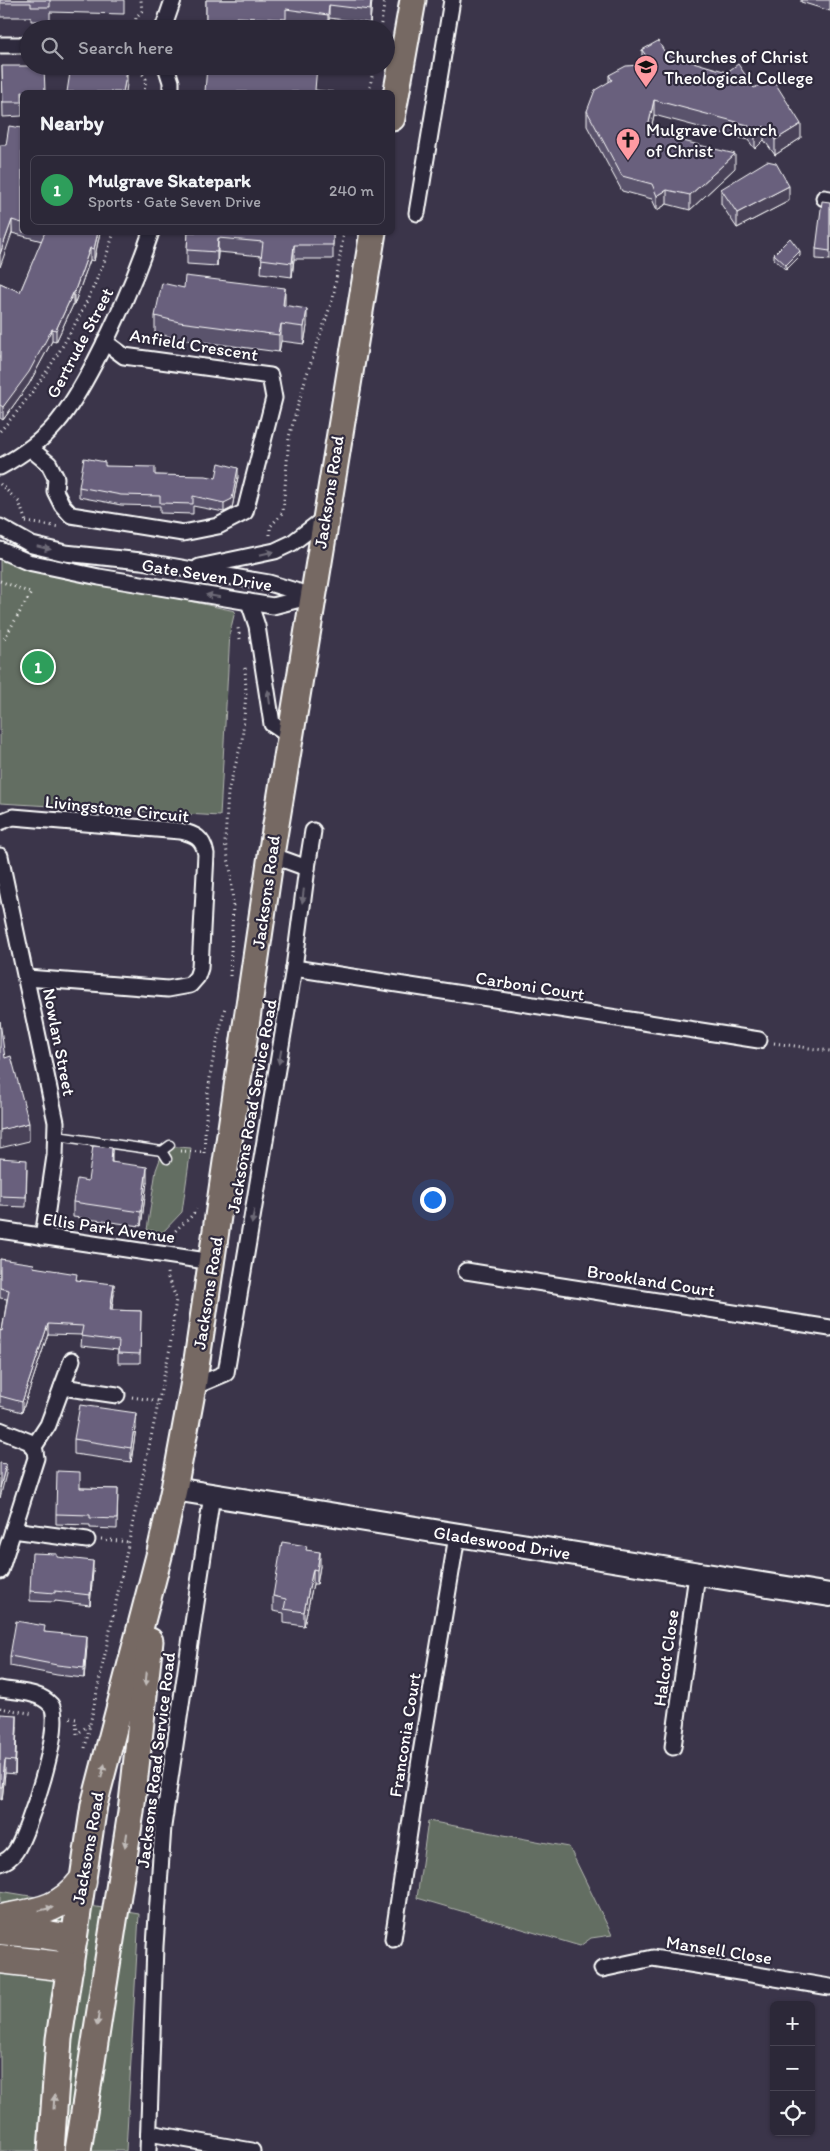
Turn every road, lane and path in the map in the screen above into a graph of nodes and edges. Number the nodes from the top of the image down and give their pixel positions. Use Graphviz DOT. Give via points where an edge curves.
graph roads {
  1 [pos="140,0"];
  2 [pos="173,0"];
  3 [pos="386,0"];
  4 [pos="412,0"];
  5 [pos="452,0"];
  6 [pos="136,20"];
  7 [pos="166,20"];
  8 [pos="382,20"];
  9 [pos="20,45"];
  10 [pos="0,46"];
  11 [pos="143,75"];
  12 [pos="169,75"];
  13 [pos="372,75"];
  14 [pos="144,90"];
  15 [pos="171,90"];
  16 [pos="369,90"];
  17 [pos="395,100"];
  18 [pos="417,213"];
  19 [pos="113,235"];
  20 [pos="149,235"];
  21 [pos="344,235"];
  22 [pos="372,235"];
  23 [pos="105,342"];
  24 [pos="0,431"];
  25 [pos="25,452"];
  26 [pos="0,467"];
  27 [pos="0,480"];
  28 [pos="0,484"];
  29 [pos="325,518"];
  30 [pos="26,522"];
  31 [pos="0,527"];
  32 [pos="0,550"];
  33 [pos="276,551"];
  34 [pos="185,569"];
  35 [pos="0,581"];
  36 [pos="312,596"];
  37 [pos="249,602"];
  38 [pos="257,626"];
  39 [pos="3,641"];
  40 [pos="242,645"];
  41 [pos="244,661"];
  42 [pos="290,736"];
  43 [pos="7,820"];
  44 [pos="313,831"];
  45 [pos="271,855"];
  46 [pos="0,856"];
  47 [pos="307,868"];
  48 [pos="294,968"];
  49 [pos="27,978"];
  50 [pos="229,985"];
  51 [pos="226,1003"];
  52 [pos="759,1040"];
  53 [pos="830,1052"];
  54 [pos="57,1136"];
  55 [pos="170,1145"];
  56 [pos="162,1151"];
  57 [pos="167,1158"];
  58 [pos="203,1161"];
  59 [pos="197,1205"];
  60 [pos="0,1230"];
  61 [pos="43,1237"];
  62 [pos="170,1256"];
  63 [pos="213,1262"];
  64 [pos="466,1271"];
  65 [pos="830,1328"];
  66 [pos="72,1360"];
  67 [pos="193,1386"];
  68 [pos="62,1388"];
  69 [pos="117,1395"];
  70 [pos="158,1401"];
  71 [pos="0,1430"];
  72 [pos="33,1448"];
  73 [pos="174,1489"];
  74 [pos="212,1495"];
  75 [pos="13,1530"];
  76 [pos="456,1536"];
  77 [pos="90,1539"];
  78 [pos="128,1542"];
  79 [pos="160,1552"];
  80 [pos="0,1571"];
  81 [pos="697,1575"];
  82 [pos="830,1595"];
  83 [pos="0,1689"];
  84 [pos="673,1747"];
  85 [pos="84,1753"];
  86 [pos="0,1864"];
  87 [pos="82,1882"];
  88 [pos="0,1919"];
  89 [pos="0,1930"];
  90 [pos="73,1939"];
  91 [pos="393,1939"];
  92 [pos="110,1944"];
  93 [pos="0,1959"];
  94 [pos="69,1967"];
  95 [pos="602,1969"];
  96 [pos="105,1971"];
  97 [pos="830,1987"];
  98 [pos="149,2133"];
  99 [pos="51,2151"];
  100 [pos="78,2151"];
  101 [pos="148,2151"];
  102 [pos="252,2151"];
  1 -- 6 [label="path" via="142,11"];
  2 -- 7 [label="street"];
  3 -- 8 [label="path"];
  4 -- 17 [label="main road"];
  5 -- 18 [label="street"];
  9 -- 10 [label="street"];
  11 -- 14 [label="path"];
  12 -- 15 [label="street"];
  13 -- 16 [label="path"];
  19 -- 24 [label="path" via="103,266 65,341"];
  20 -- 23 [label="street, Gertrude Street" via="136,276"];
  21 -- 33 [label="path" via="333,298 290,437 283,512 270,527"];
  22 -- 29 [label="main road, Jacksons Road"];
  23 -- 25 [label="street, Gertrude Street" via="79,392 57,423"];
  23 -- 25 [label="street, Anfield Crescent" via="124,356 270,376 274,398 245,512 218,526 183,533 71,515 55,491 56,478 48,464"];
  25 -- 26 [label="street, Gertrude Street"];
  25 -- 27 [label="street, Gertrude Street"];
  28 -- 30 [label="path" via="19,502"];
  29 -- 33 [label="street, Gate Seven Drive"];
  29 -- 36 [label="main road, Jacksons Road"];
  31 -- 34 [label="street, Gate Seven Drive, one-way" via="32,545 65,553 107,556"];
  37 -- 32 [label="street, Gate Seven Drive, one-way" via="99,577 28,562"];
  34 -- 33 [label="street, Gate Seven Drive, one-way"];
  34 -- 36 [label="street, Gate Seven Drive" via="276,584"];
  35 -- 39 [label="path" via="31,593"];
  36 -- 37 [label="street, Gate Seven Drive" via="273,606"];
  36 -- 42 [label="main road, Jacksons Road"];
  37 -- 38 [label="street"];
  38 -- 40 [label="path" via="238,628"];
  42 -- 38 [label="street, one-way" via="272,724"];
  41 -- 50 [label="path" via="246,694 242,741 228,792 225,842 233,905"];
  42 -- 45 [label="main road, Jacksons Road"];
  43 -- 49 [label="street, Livingstone Circuit" via="180,831 200,838 206,854 200,968 190,985 168,989"];
  44 -- 47 [label="street, Jacksons Road Service Road"];
  45 -- 47 [label="street"];
  45 -- 63 [label="main road, Jacksons Road"];
  46 -- 49 [label="street, Nowlan Street"];
  47 -- 48 [label="street, Jacksons Road Service Road, one-way"];
  48 -- 52 [label="street, Carboni Court"];
  48 -- 67 [label="street, Jacksons Road Service Road, one-way" via="226,1374"];
  49 -- 54 [label="street, Nowlan Street"];
  51 -- 58 [label="path" via="212,1064"];
  52 -- 53 [label="path"];
  54 -- 56 [label="lane"];
  54 -- 61 [label="street, Nowlan Street"];
  55 -- 56 [label="lane"];
  56 -- 57 [label="lane"];
  59 -- 62 [label="path" via="189,1220 172,1234"];
  60 -- 61 [label="street, Ellis Park Avenue"];
  61 -- 62 [label="street, Ellis Park Avenue"];
  62 -- 63 [label="street, Ellis Park Avenue"];
  62 -- 70 [label="path" via="167,1274 175,1291 175,1312"];
  63 -- 67 [label="main road, Jacksons Road"];
  64 -- 65 [label="street, Brookland Court"];
  66 -- 68 [label="street"];
  67 -- 73 [label="main road, Jacksons Road"];
  68 -- 69 [label="street"];
  68 -- 72 [label="street" via="48,1425"];
  69 -- 70 [label="path"];
  70 -- 78 [label="path"];
  71 -- 72 [label="street" via="30,1442"];
  72 -- 75 [label="street" via="36,1458"];
  73 -- 74 [label="street, Gladeswood Drive"];
  73 -- 79 [label="main road, Jacksons Road"];
  74 -- 76 [label="street, Gladeswood Drive"];
  74 -- 98 [label="street, Jacksons Road Service Road" via="163,1826 155,1946"];
  75 -- 77 [label="street"];
  75 -- 80 [label="street"];
  76 -- 81 [label="street, Gladeswood Drive"];
  76 -- 91 [label="street, Franconia Court"];
  77 -- 78 [label="path"];
  78 -- 85 [label="path"];
  87 -- 79 [label="main road, Jacksons Road, one-way" via="94,1806"];
  79 -- 92 [label="main road, Jacksons Road, one-way" via="131,1812"];
  81 -- 82 [label="street, Gladeswood Drive"];
  81 -- 84 [label="street, Halcot Close"];
  83 -- 86 [label="street" via="44,1698 52,1706 55,1719 44,1778 21,1840 12,1856"];
  88 -- 87 [label="highway, one-way" via="54,1907"];
  87 -- 90 [label="main road, Jacksons Road"];
  89 -- 90 [label="highway"];
  90 -- 92 [label="main road"];
  90 -- 94 [label="main road, Jacksons Road"];
  92 -- 96 [label="main road, Jacksons Road"];
  93 -- 94 [label="highway"];
  94 -- 96 [label="main road"];
  99 -- 94 [label="main road, Jacksons Road, one-way" via="59,2039"];
  95 -- 97 [label="street, Mansell Close" via="653,1958"];
  96 -- 100 [label="main road, Jacksons Road, one-way"];
  98 -- 101 [label="street, Jacksons Road Service Road"];
  98 -- 102 [label="street"];
}
